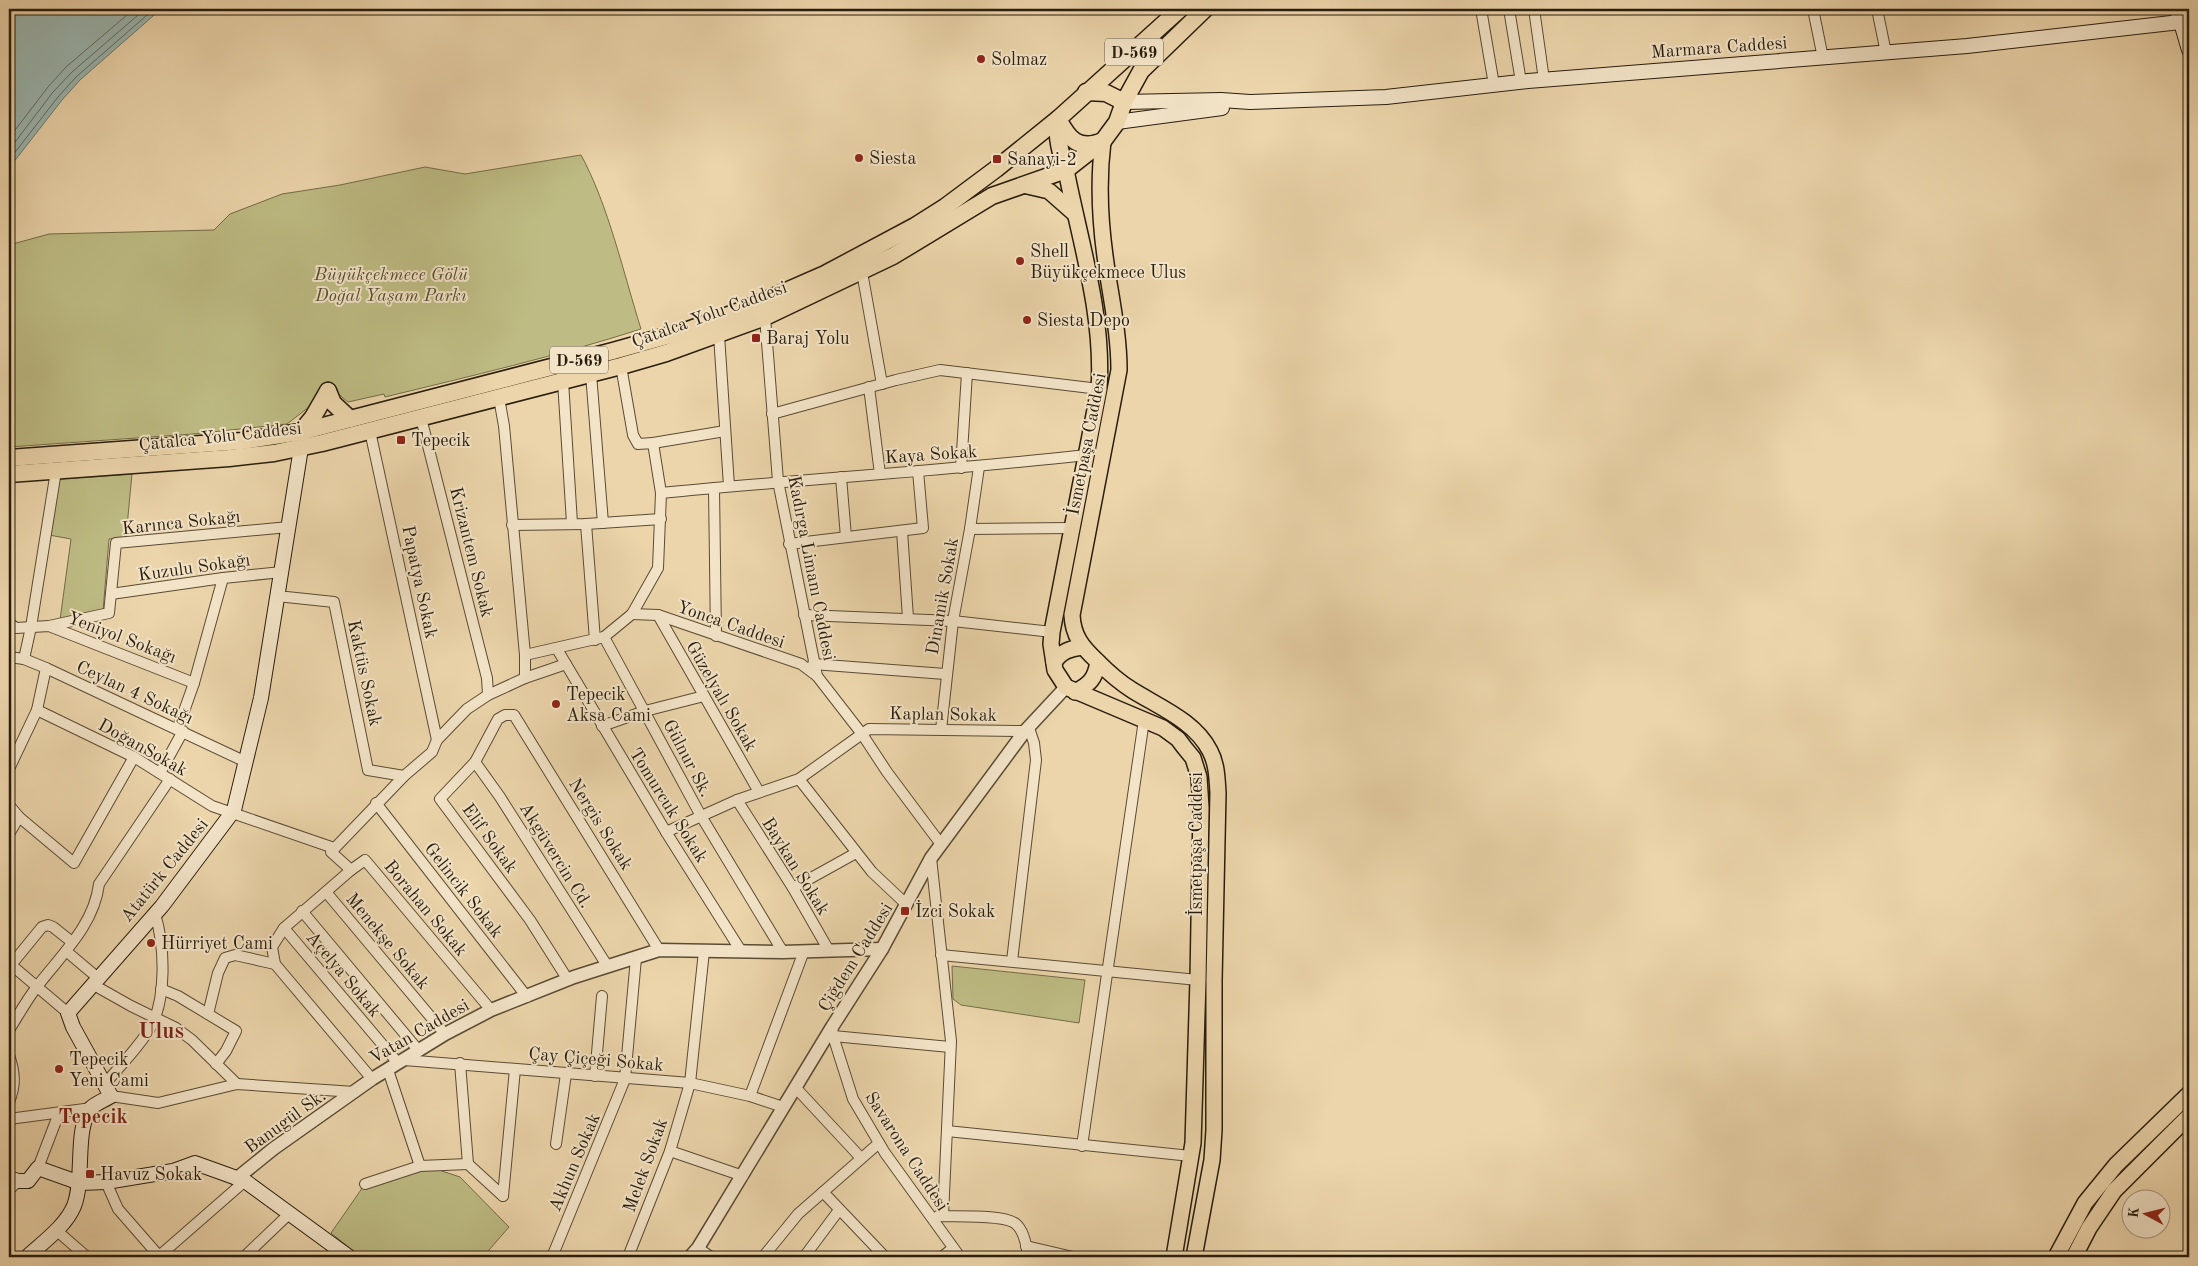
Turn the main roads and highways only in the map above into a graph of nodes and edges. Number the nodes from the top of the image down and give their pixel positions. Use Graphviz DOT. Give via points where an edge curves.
graph roads {
  1 [pos="1180,9"];
  2 [pos="1205,9"];
  3 [pos="2182,17"];
  4 [pos="2189,50"];
  5 [pos="1086,92"];
  6 [pos="1124,102"];
  7 [pos="1250,102"];
  8 [pos="1058,118"];
  9 [pos="1117,122"];
  10 [pos="1103,141"];
  11 [pos="1066,170"];
  12 [pos="1023,185"];
  13 [pos="1074,213"];
  14 [pos="1106,265"];
  15 [pos="1088,268"];
  16 [pos="350,419"];
  17 [pos="300,440"];
  18 [pos="1104,448"];
  19 [pos="1087,450"];
  20 [pos="9,458"];
  21 [pos="9,474"];
  22 [pos="1082,647"];
  23 [pos="1054,662"];
  24 [pos="1098,662"];
  25 [pos="1070,690"];
  26 [pos="1200,844"];
  27 [pos="1217,844"];
  28 [pos="1196,1014"];
  29 [pos="1214,1014"];
  30 [pos="2189,1094"];
  31 [pos="2189,1116"];
  32 [pos="1191,1156"];
  33 [pos="1212,1160"];
  34 [pos="12,1183"];
  35 [pos="80,1183"];
  36 [pos="342,1255"];
  37 [pos="27,1257"];
  38 [pos="1174,1257"];
  39 [pos="1194,1257"];
  40 [pos="2056,1257"];
  41 [pos="2074,1257"];
  1 -- 5 [label="highway, Çatalca Yolu Caddesi / D-569"];
  2 -- 6 [label="highway, Çatalca Yolu Caddesi / D-569" via="1141,71"];
  3 -- 4 [label="main road"];
  3 -- 7 [label="main road, Marmara Caddesi" via="2015,42 1521,82 1386,97"];
  5 -- 6 [label="highway" via="1106,93"];
  5 -- 8 [label="highway, Çatalca Yolu Caddesi / D-569"];
  6 -- 7 [label="main road"];
  6 -- 9 [label="highway, Çatalca Yolu Caddesi / D-569"];
  7 -- 9 [label="main road"];
  8 -- 10 [label="highway" via="1075,142 1084,145"];
  8 -- 11 [label="highway" via="1057,132"];
  8 -- 16 [label="highway, Çatalca Yolu Caddesi / D-569" via="996,169 922,221 825,274 770,299 659,338"];
  9 -- 10 [label="highway, Çatalca Yolu Caddesi / D-569"];
  10 -- 11 [label="highway, Çatalca Yolu Caddesi / D-569"];
  10 -- 14 [label="main road, İsmetpaşa Caddesi" via="1100,196"];
  11 -- 12 [label="highway, Çatalca Yolu Caddesi / D-569"];
  11 -- 13 [label="main road, İsmetpaşa Caddesi"];
  12 -- 13 [label="main road" via="1049,192"];
  12 -- 17 [label="highway, Çatalca Yolu Caddesi / D-569" via="1004,190 977,204 862,272 765,318 719,335 621,366 370,431"];
  13 -- 15 [label="main road, İsmetpaşa Caddesi"];
  14 -- 15 [label="main road"];
  14 -- 18 [label="main road, İsmetpaşa Caddesi" via="1118,341 1119,370"];
  15 -- 19 [label="main road, İsmetpaşa Caddesi" via="1099,348 1099,389"];
  16 -- 17 [label="highway, Çatalca Yolu Caddesi / D-569"];
  16 -- 17 [label="highway" via="332,403 328,392"];
  17 -- 20 [label="highway, Çatalca Yolu Caddesi / D-569" via="242,441"];
  17 -- 21 [label="highway, Çatalca Yolu Caddesi / D-569" via="238,457"];
  17 -- 35 [label="main road, Atatürk Caddesi" via="261,698 232,814 154,914 68,1013 108,1090 83,1124"];
  18 -- 19 [label="main road"];
  18 -- 22 [label="main road, İsmetpaşa Caddesi" via="1072,615 1075,635"];
  19 -- 23 [label="main road, İsmetpaşa Caddesi" via="1052,632"];
  22 -- 23 [label="main road" via="1061,653"];
  22 -- 24 [label="main road, İsmetpaşa Caddesi"];
  23 -- 25 [label="main road, İsmetpaşa Caddesi" via="1058,678"];
  24 -- 25 [label="main road" via="1094,679 1088,685"];
  24 -- 27 [label="main road, İsmetpaşa Caddesi" via="1119,681 1183,721 1210,751 1218,793"];
  25 -- 26 [label="main road, İsmetpaşa Caddesi" via="1163,728 1178,739 1193,758 1199,777"];
  26 -- 27 [label="main road"];
  26 -- 28 [label="main road, İsmetpaşa Caddesi"];
  27 -- 29 [label="main road, İsmetpaşa Caddesi"];
  28 -- 29 [label="main road"];
  28 -- 32 [label="main road, İsmetpaşa Caddesi"];
  29 -- 33 [label="main road, İsmetpaşa Caddesi"];
  30 -- 40 [label="main road" via="2116,1165 2086,1203"];
  31 -- 41 [label="main road" via="2114,1191"];
  32 -- 33 [label="main road"];
  32 -- 38 [label="main road, İsmetpaşa Caddesi"];
  33 -- 39 [label="main road, İsmetpaşa Caddesi"];
  34 -- 35 [label="main road" via="28,1180 38,1168"];
  35 -- 36 [label="main road" via="173,1171 195,1163 241,1180"];
  35 -- 37 [label="main road" via="65,1221"];
}
